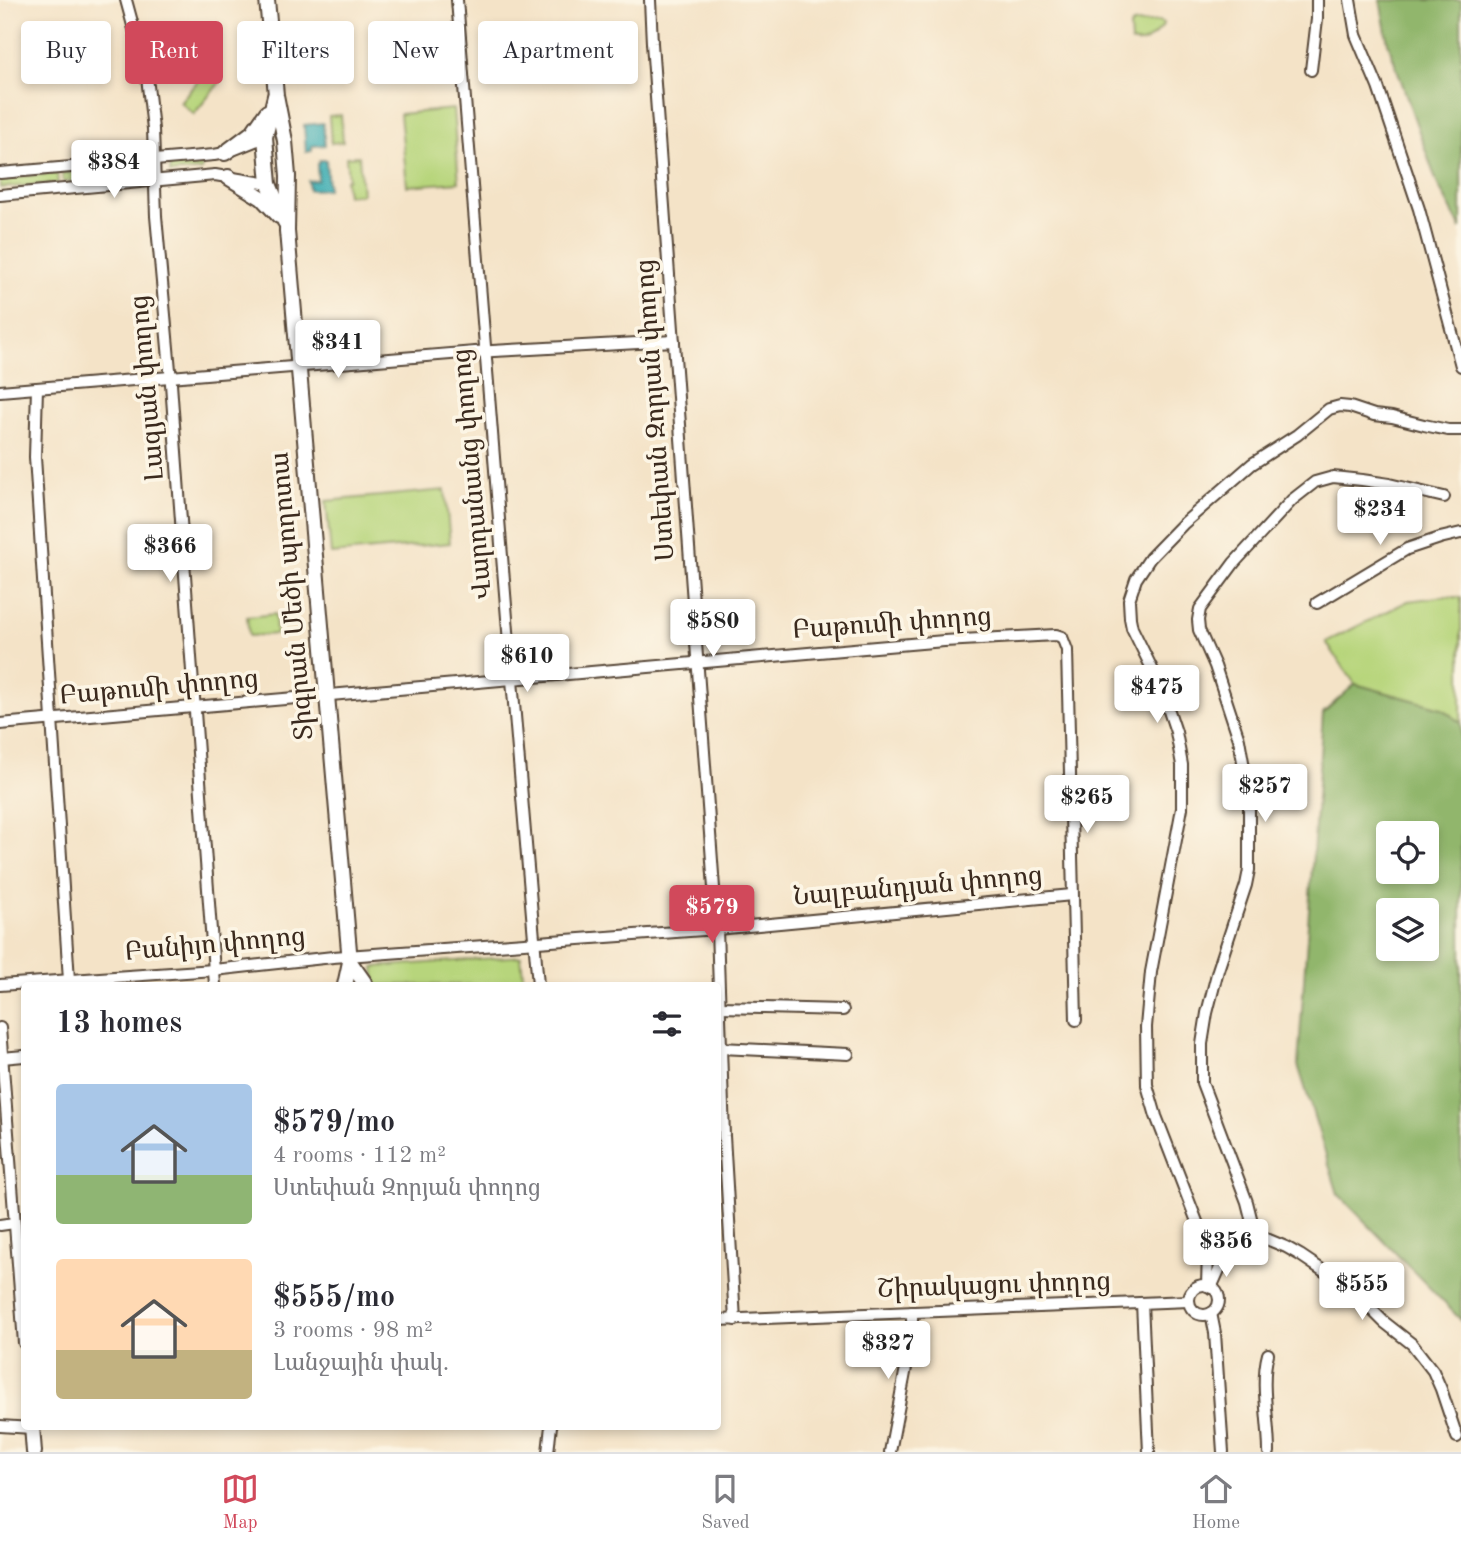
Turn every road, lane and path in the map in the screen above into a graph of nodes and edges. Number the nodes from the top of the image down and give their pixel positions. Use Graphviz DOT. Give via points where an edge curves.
graph roads {
  1 [pos="126,0"];
  2 [pos="267,0"];
  3 [pos="457,0"];
  4 [pos="650,0"];
  5 [pos="1317,0"];
  6 [pos="1350,0"];
  7 [pos="1311,70"];
  8 [pos="276,95"];
  9 [pos="265,137"];
  10 [pos="285,141"];
  11 [pos="225,153"];
  12 [pos="154,160"];
  13 [pos="0,173"];
  14 [pos="288,176"];
  15 [pos="228,177"];
  16 [pos="155,181"];
  17 [pos="269,184"];
  18 [pos="0,195"];
  19 [pos="286,225"];
  20 [pos="674,341"];
  21 [pos="486,352"];
  22 [pos="1461,366"];
  23 [pos="298,368"];
  24 [pos="171,377"];
  25 [pos="37,388"];
  26 [pos="0,391"];
  27 [pos="1461,430"];
  28 [pos="1444,497"];
  29 [pos="1461,533"];
  30 [pos="1317,603"];
  31 [pos="697,663"];
  32 [pos="512,680"];
  33 [pos="327,696"];
  34 [pos="195,709"];
  35 [pos="52,721"];
  36 [pos="0,724"];
  37 [pos="1072,895"];
  38 [pos="717,929"];
  39 [pos="535,942"];
  40 [pos="350,959"];
  41 [pos="214,970"];
  42 [pos="69,980"];
  43 [pos="41,982"];
  44 [pos="215,982"];
  45 [pos="346,982"];
  46 [pos="364,982"];
  47 [pos="538,982"];
  48 [pos="719,982"];
  49 [pos="21,983"];
  50 [pos="0,985"];
  51 [pos="721,1007"];
  52 [pos="843,1010"];
  53 [pos="1076,1020"];
  54 [pos="0,1028"];
  55 [pos="721,1048"];
  56 [pos="848,1054"];
  57 [pos="21,1056"];
  58 [pos="2,1058"];
  59 [pos="2,1079"];
  60 [pos="721,1136"];
  61 [pos="15,1223"];
  62 [pos="0,1225"];
  63 [pos="1238,1232"];
  64 [pos="21,1260"];
  65 [pos="1209,1287"];
  66 [pos="1189,1301"];
  67 [pos="1142,1303"];
  68 [pos="912,1312"];
  69 [pos="1211,1313"];
  70 [pos="721,1320"];
  71 [pos="735,1320"];
  72 [pos="1268,1354"];
  73 [pos="0,1426"];
  74 [pos="21,1427"];
  75 [pos="32,1430"];
  76 [pos="551,1430"];
  77 [pos="1457,1437"];
  78 [pos="34,1452"];
  79 [pos="548,1452"];
  80 [pos="890,1452"];
  81 [pos="1149,1452"];
  82 [pos="1223,1452"];
  83 [pos="1269,1452"];
  1 -- 12 [label="street, Լազյան փողոց" via="147,77"];
  2 -- 8 [label="main road, Տիգրան Մեծի պողոտա"];
  3 -- 21 [label="street, Վարդանանց փողոց"];
  4 -- 20 [label="street, Ստեփան Զորյան փողոց"];
  5 -- 7 [label="street"];
  6 -- 22 [label="street" via="1356,36 1419,209"];
  8 -- 9 [label="main road, Տիգրան Մեծի պողոտա"];
  8 -- 10 [label="main road, Տիգրան Մեծի պողոտա"];
  8 -- 11 [label="main road" via="253,132"];
  9 -- 10 [label="main road" via="278,133"];
  9 -- 11 [label="street"];
  9 -- 17 [label="main road, Տիգրան Մեծի պողոտա"];
  10 -- 14 [label="main road, Տիգրան Մեծի պողոտա"];
  11 -- 12 [label="street"];
  12 -- 13 [label="street"];
  12 -- 16 [label="street, Լազյան փողոց"];
  14 -- 17 [label="main road" via="281,187"];
  14 -- 19 [label="main road, Տիգրան Մեծի պողոտա"];
  15 -- 16 [label="street"];
  15 -- 17 [label="street"];
  15 -- 19 [label="main road" via="262,198"];
  16 -- 18 [label="street"];
  16 -- 24 [label="street, Լազյան փողոց"];
  17 -- 19 [label="main road, Տիգրան Մեծի պողոտա"];
  19 -- 23 [label="main road, Տիգրան Մեծի պողոտա"];
  20 -- 21 [label="street"];
  20 -- 31 [label="street, Ստեփան Զորյան փողոց"];
  21 -- 23 [label="street"];
  21 -- 32 [label="street, Վարդանանց փողոց"];
  23 -- 24 [label="street"];
  23 -- 33 [label="main road, Տիգրան Մեծի պողոտա"];
  24 -- 25 [label="street"];
  24 -- 34 [label="street, Լազյան փողոց"];
  25 -- 26 [label="street"];
  25 -- 35 [label="street" via="36,457"];
  27 -- 65 [label="street" via="1350,407 1329,409 1252,464 1165,541 1136,579 1129,600 1132,628 1161,687 1182,765 1182,808 1152,972 1146,1027 1147,1085 1208,1250"];
  28 -- 63 [label="street" via="1362,480 1333,477 1315,482 1292,500 1234,563 1200,609 1199,630 1239,738 1249,796 1249,870 1207,1013 1201,1064 1205,1094 1251,1218 1250,1225"];
  29 -- 30 [label="street" via="1407,549"];
  31 -- 32 [label="street, Բաթումի փողոց"];
  31 -- 37 [label="street, Բաթումի փողոց" via="944,642 1062,638 1067,650"];
  31 -- 38 [label="street, Ստեփան Զորյան փողոց"];
  32 -- 33 [label="street, Բաթումի փողոց"];
  32 -- 39 [label="street, Վարդանանց փողոց"];
  33 -- 34 [label="street, Բաթումի փողոց"];
  33 -- 40 [label="main road, Տիգրան Մեծի պողոտա"];
  34 -- 35 [label="street, Բաթումի փողոց"];
  34 -- 41 [label="street, Լազյան փողոց"];
  35 -- 36 [label="street, Բաթումի փողոց"];
  35 -- 42 [label="street"];
  37 -- 38 [label="street, Նալբանդյան փողոց"];
  37 -- 53 [label="street"];
  38 -- 39 [label="street, Նալբանդյան փողոց"];
  38 -- 48 [label="street, Ստեփան Զորյան փողոց"];
  39 -- 40 [label="street, Նալբանդյան փողոց"];
  39 -- 47 [label="street, Վարդանանց փողոց"];
  40 -- 41 [label="street, Բանիյո փողոց"];
  40 -- 45 [label="main road, Տիգրան Մեծի պողոտա"];
  40 -- 46 [label="main road, Տիգրան Մեծի պողոտա"];
  41 -- 42 [label="street, Բանիյո փողոց"];
  41 -- 44 [label="street, Լազյան փողոց"];
  42 -- 43 [label="street, Բանիյո փողոց"];
  49 -- 50 [label="street, Բանիյո փողոց"];
  51 -- 52 [label="street"];
  54 -- 58 [label="street"];
  55 -- 56 [label="street"];
  55 -- 60 [label="street, Ստեփան Զորյան փողոց"];
  57 -- 58 [label="street"];
  58 -- 59 [label="street"];
  59 -- 61 [label="street"];
  60 -- 71 [label="street, Ստեփան Զորյան փողոց"];
  61 -- 62 [label="street"];
  61 -- 64 [label="street"];
  63 -- 65 [label="street" via="1227,1245"];
  63 -- 77 [label="street" via="1252,1233 1300,1255 1352,1290 1412,1344 1433,1371"];
  65 -- 66 [label="street" via="1198,1286"];
  65 -- 69 [label="street" via="1218,1302"];
  66 -- 67 [label="street, Շիրակացու փողոց"];
  66 -- 69 [label="street" via="1197,1314"];
  67 -- 68 [label="street, Շիրակացու փողոց"];
  67 -- 81 [label="street"];
  68 -- 71 [label="street, Շիրակացու փողոց"];
  68 -- 80 [label="street" via="912,1336"];
  69 -- 82 [label="street"];
  70 -- 71 [label="street, Շիրակացու փողոց"];
  72 -- 83 [label="street" via="1264,1369"];
  73 -- 74 [label="street"];
  75 -- 78 [label="main road"];
  76 -- 79 [label="street"];
}
